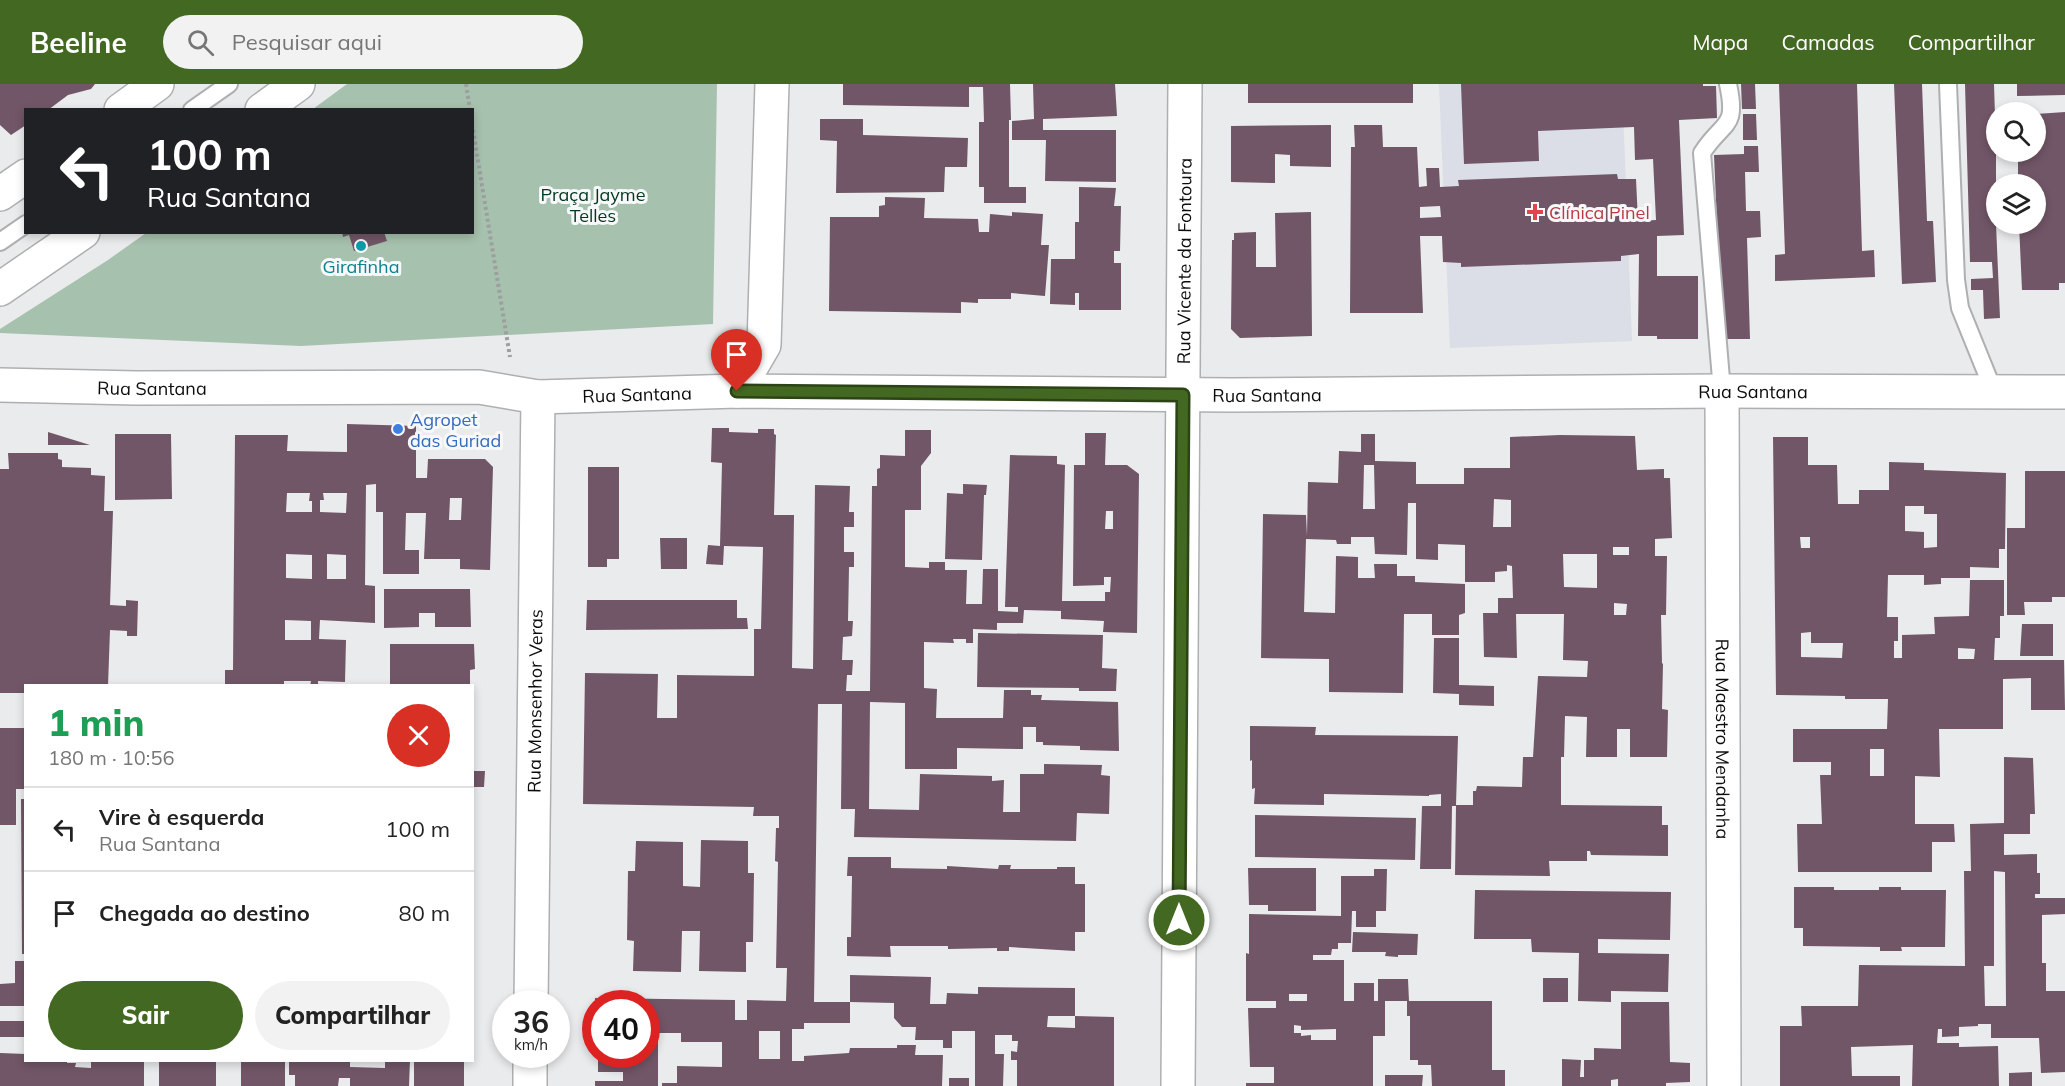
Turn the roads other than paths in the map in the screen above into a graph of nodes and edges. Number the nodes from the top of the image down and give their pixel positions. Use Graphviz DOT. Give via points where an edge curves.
graph roads {
  1 [pos="157,84"];
  2 [pos="229,84"];
  3 [pos="298,84"];
  4 [pos="772,84"];
  5 [pos="1185,84"];
  6 [pos="1728,84"];
  7 [pos="1948,84"];
  8 [pos="123,108"];
  9 [pos="195,108"];
  10 [pos="265,108"];
  11 [pos="24,177"];
  12 [pos="0,194"];
  13 [pos="24,225"];
  14 [pos="80,234"];
  15 [pos="0,242"];
  16 [pos="0,290"];
  17 [pos="764,345"];
  18 [pos="0,385"];
  19 [pos="737,391"];
  20 [pos="794,391"];
  21 [pos="1722,391"];
  22 [pos="1994,392"];
  23 [pos="2065,392"];
  24 [pos="527,395"];
  25 [pos="1183,395"];
  26 [pos="531,990"];
  27 [pos="530,1068"];
  28 [pos="530,1086"];
  29 [pos="1178,1086"];
  30 [pos="1724,1086"];
  1 -- 8 [label="street"];
  2 -- 9 [label="lane"];
  3 -- 10 [label="street"];
  4 -- 17 [label="street"];
  5 -- 25 [label="street, Rua Vicente da Fontoura"];
  6 -- 21 [label="lane" via="1733,105 1731,116 1702,153"];
  7 -- 22 [label="lane" via="1960,308"];
  11 -- 12 [label="street"];
  13 -- 15 [label="lane"];
  14 -- 16 [label="street"];
  17 -- 19 [label="street"];
  17 -- 20 [label="street"];
  18 -- 24 [label="street, Rua Santana" via="479,387"];
  19 -- 20 [label="street, Rua Santana"];
  19 -- 24 [label="street, Rua Santana"];
  20 -- 25 [label="street, Rua Santana"];
  21 -- 22 [label="street, Rua Santana"];
  21 -- 25 [label="street, Rua Santana"];
  21 -- 30 [label="street, Rua Maestro Mendanha"];
  22 -- 23 [label="street, Rua Santana"];
  24 -- 26 [label="street, Rua Monsenhor Veras"];
  25 -- 29 [label="street, Rua Vicente da Fontoura"];
  27 -- 28 [label="street"];
}
